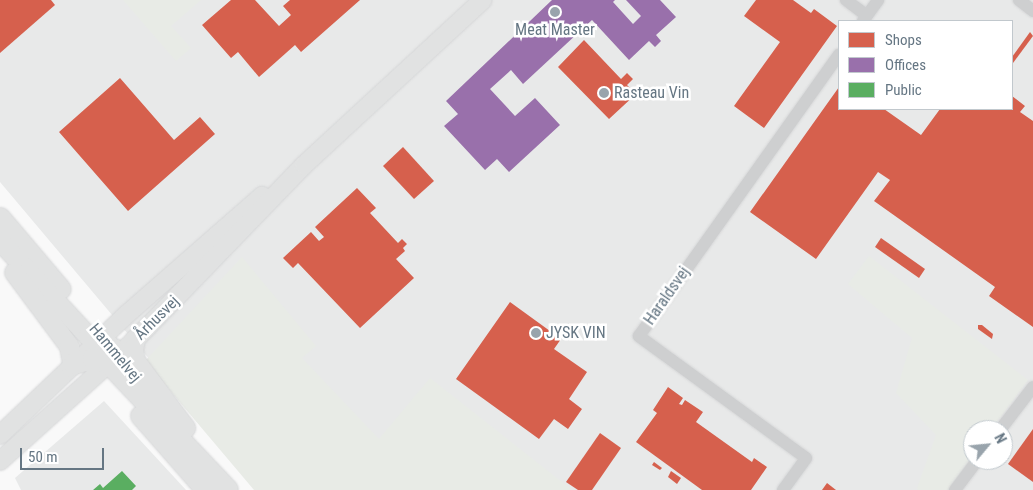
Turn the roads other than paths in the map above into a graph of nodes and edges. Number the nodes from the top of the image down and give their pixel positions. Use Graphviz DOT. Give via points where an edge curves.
graph roads {
  1 [pos="483,0"];
  2 [pos="846,0"];
  3 [pos="878,0"];
  4 [pos="1019,0"];
  5 [pos="1033,11"];
  6 [pos="865,19"];
  7 [pos="838,55"];
  8 [pos="304,165"];
  9 [pos="0,217"];
  10 [pos="0,241"];
  11 [pos="0,246"];
  12 [pos="0,252"];
  13 [pos="102,354"];
  14 [pos="1033,387"];
  15 [pos="1008,420"];
  16 [pos="0,435"];
  17 [pos="0,454"];
  18 [pos="0,460"];
  19 [pos="970,470"];
  20 [pos="206,490"];
  21 [pos="230,490"];
  22 [pos="782,490"];
  23 [pos="955,490"];
  1 -- 8 [label="main road, Århusvej"];
  2 -- 6 [label="street"];
  3 -- 6 [label="street"];
  4 -- 5 [label="street"];
  7 -- 22 [label="street, Haraldsvej" via="639,336 806,458"];
  8 -- 13 [label="main road, Århusvej"];
  8 -- 13 [label="main road, Århusvej" via="213,239"];
  9 -- 13 [label="main road, Hammelvej"];
  10 -- 13 [label="main road"];
  11 -- 13 [label="main road, Hammelvej"];
  12 -- 13 [label="main road" via="69,346 72,363"];
  13 -- 16 [label="main road, Århusvej"];
  13 -- 17 [label="main road"];
  13 -- 18 [label="main road, Århusvej"];
  13 -- 20 [label="highway, Hammelvej"];
  13 -- 21 [label="highway, Hammelvej"];
  14 -- 15 [label="street"];
  19 -- 23 [label="street"];
}
